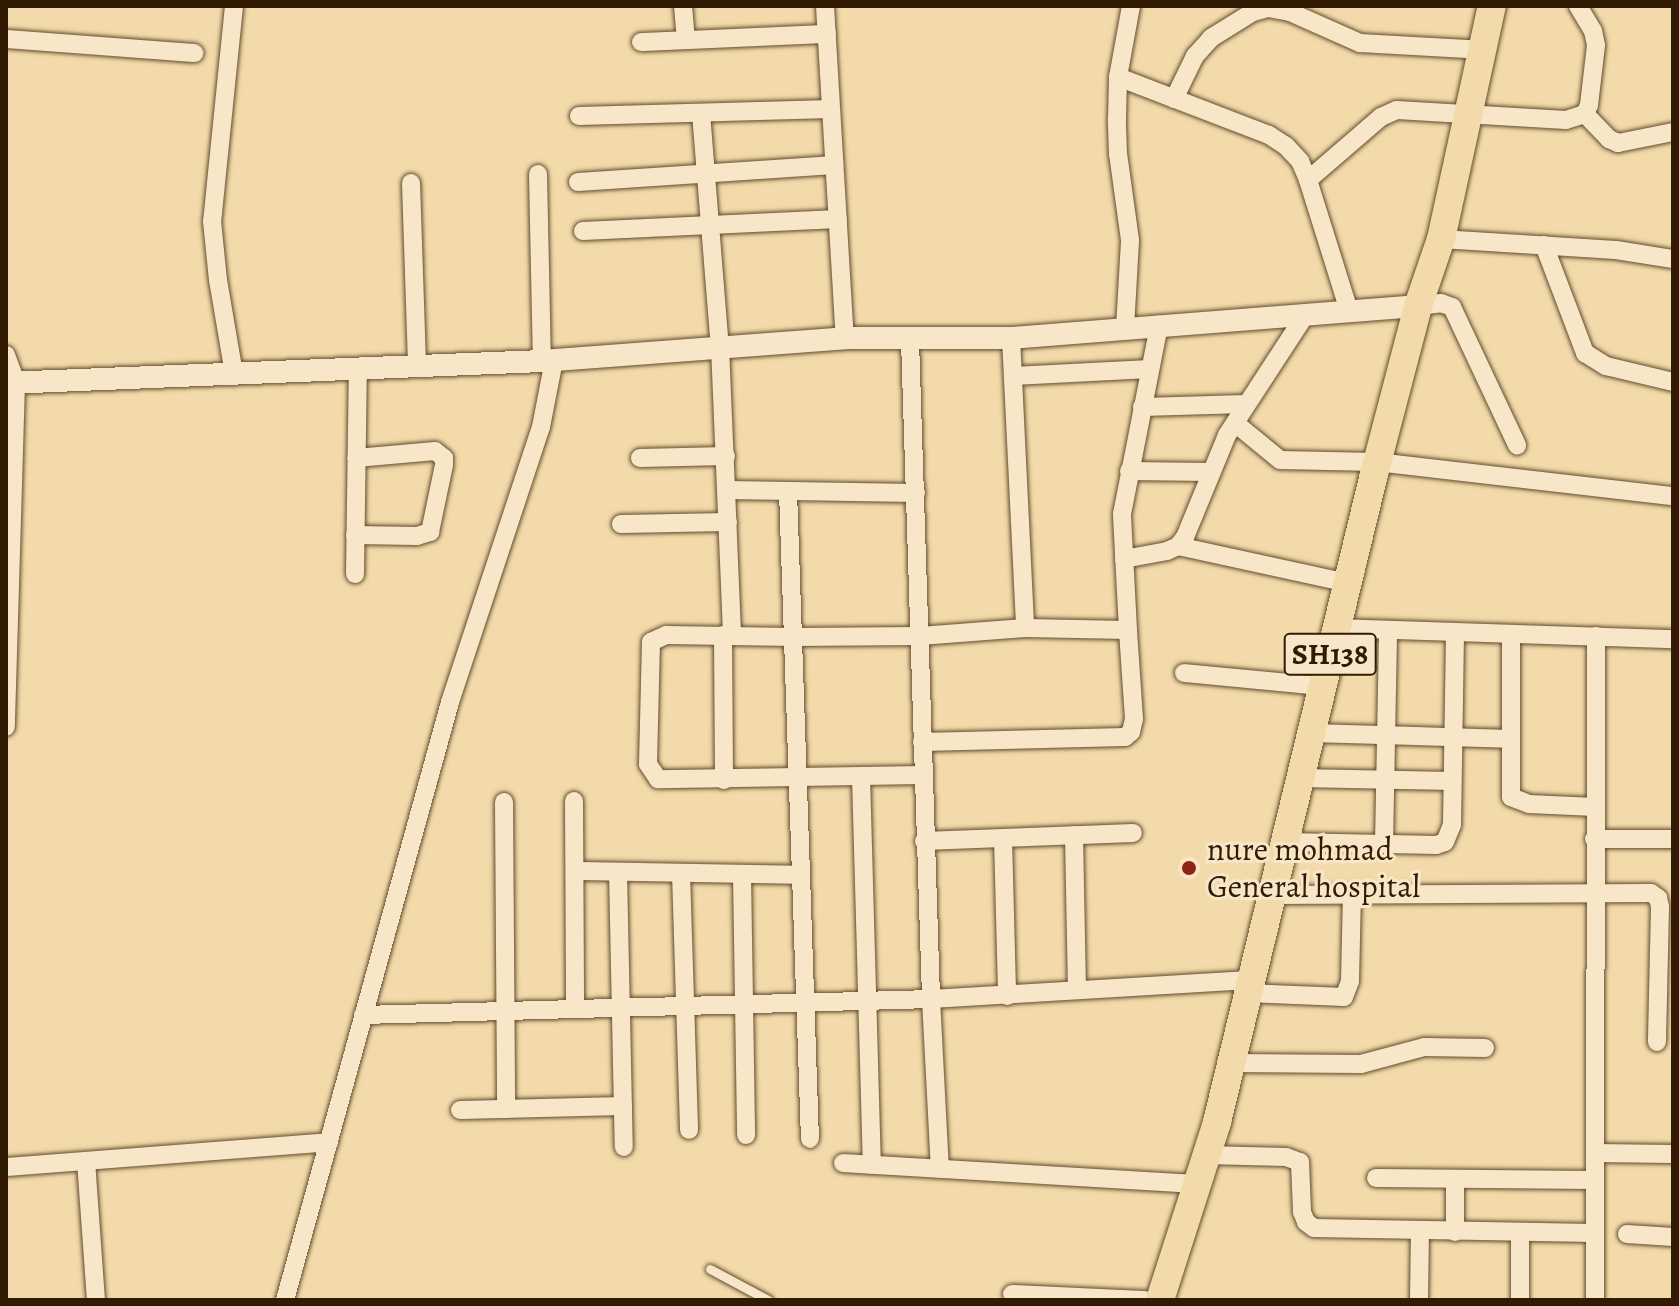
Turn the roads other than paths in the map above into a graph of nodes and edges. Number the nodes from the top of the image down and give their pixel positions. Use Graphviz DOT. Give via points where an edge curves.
graph roads {
  1 [pos="683,6"];
  2 [pos="825,6"];
  3 [pos="1131,6"];
  4 [pos="1492,6"];
  5 [pos="1578,6"];
  6 [pos="234,7"];
  7 [pos="1293,9"];
  8 [pos="827,34"];
  9 [pos="6,39"];
  10 [pos="686,40"];
  11 [pos="641,42"];
  12 [pos="1485,50"];
  13 [pos="194,53"];
  14 [pos="1118,77"];
  15 [pos="1174,99"];
  16 [pos="831,109"];
  17 [pos="701,113"];
  18 [pos="1585,114"];
  19 [pos="579,116"];
  20 [pos="1470,116"];
  21 [pos="1673,132"];
  22 [pos="834,165"];
  23 [pos="706,173"];
  24 [pos="538,174"];
  25 [pos="1308,180"];
  26 [pos="578,182"];
  27 [pos="411,183"];
  28 [pos="838,219"];
  29 [pos="710,225"];
  30 [pos="583,231"];
  31 [pos="1441,239"];
  32 [pos="1544,245"];
  33 [pos="1673,259"];
  34 [pos="1418,306"];
  35 [pos="1349,311"];
  36 [pos="1306,314"];
  37 [pos="1159,325"];
  38 [pos="1125,328"];
  39 [pos="845,338"];
  40 [pos="1011,338"];
  41 [pos="910,340"];
  42 [pos="720,347"];
  43 [pos="6,355"];
  44 [pos="548,361"];
  45 [pos="417,366"];
  46 [pos="358,369"];
  47 [pos="1150,369"];
  48 [pos="234,374"];
  49 [pos="1013,376"];
  50 [pos="1673,382"];
  51 [pos="11,383"];
  52 [pos="1246,404"];
  53 [pos="1142,407"];
  54 [pos="1235,423"];
  55 [pos="1517,445"];
  56 [pos="726,456"];
  57 [pos="356,458"];
  58 [pos="640,458"];
  59 [pos="1377,462"];
  60 [pos="1129,471"];
  61 [pos="1211,472"];
  62 [pos="727,490"];
  63 [pos="788,491"];
  64 [pos="916,493"];
  65 [pos="1673,496"];
  66 [pos="728,522"];
  67 [pos="621,524"];
  68 [pos="355,535"];
  69 [pos="1178,546"];
  70 [pos="1124,559"];
  71 [pos="355,574"];
  72 [pos="1348,583"];
  73 [pos="1025,628"];
  74 [pos="1337,628"];
  75 [pos="1128,630"];
  76 [pos="1388,630"];
  77 [pos="1455,634"];
  78 [pos="1511,634"];
  79 [pos="727,635"];
  80 [pos="920,636"];
  81 [pos="1596,636"];
  82 [pos="793,637"];
  83 [pos="1673,639"];
  84 [pos="1184,673"];
  85 [pos="1322,686"];
  86 [pos="6,727"];
  87 [pos="1311,733"];
  88 [pos="1386,734"];
  89 [pos="1452,737"];
  90 [pos="1509,739"];
  91 [pos="922,742"];
  92 [pos="923,775"];
  93 [pos="861,776"];
  94 [pos="798,778"];
  95 [pos="1299,778"];
  96 [pos="1385,779"];
  97 [pos="724,780"];
  98 [pos="1452,781"];
  99 [pos="574,801"];
  100 [pos="504,802"];
  101 [pos="1595,807"];
  102 [pos="1133,833"];
  103 [pos="1074,835"];
  104 [pos="1003,838"];
  105 [pos="1594,839"];
  106 [pos="1673,839"];
  107 [pos="924,841"];
  108 [pos="1284,842"];
  109 [pos="1384,844"];
  110 [pos="575,871"];
  111 [pos="618,872"];
  112 [pos="681,873"];
  113 [pos="742,874"];
  114 [pos="801,875"];
  115 [pos="1595,893"];
  116 [pos="1352,894"];
  117 [pos="1270,895"];
  118 [pos="1248,987"];
  119 [pos="1077,990"];
  120 [pos="1007,996"];
  121 [pos="931,999"];
  122 [pos="805,1001"];
  123 [pos="868,1001"];
  124 [pos="744,1003"];
  125 [pos="685,1006"];
  126 [pos="621,1008"];
  127 [pos="575,1009"];
  128 [pos="505,1011"];
  129 [pos="363,1015"];
  130 [pos="1657,1042"];
  131 [pos="1485,1048"];
  132 [pos="1230,1063"];
  133 [pos="623,1106"];
  134 [pos="506,1109"];
  135 [pos="460,1110"];
  136 [pos="689,1130"];
  137 [pos="746,1135"];
  138 [pos="810,1139"];
  139 [pos="329,1142"];
  140 [pos="624,1147"];
  141 [pos="1595,1153"];
  142 [pos="1673,1154"];
  143 [pos="1205,1155"];
  144 [pos="86,1161"];
  145 [pos="843,1163"];
  146 [pos="872,1165"];
  147 [pos="6,1167"];
  148 [pos="940,1169"];
  149 [pos="1376,1178"];
  150 [pos="1455,1179"];
  151 [pos="1594,1180"];
  152 [pos="1195,1184"];
  153 [pos="1420,1231"];
  154 [pos="1455,1232"];
  155 [pos="1520,1232"];
  156 [pos="1594,1233"];
  157 [pos="1627,1234"];
  158 [pos="1673,1237"];
  159 [pos="710,1269"];
  160 [pos="1012,1294"];
  161 [pos="96,1300"];
  162 [pos="285,1300"];
  163 [pos="768,1300"];
  164 [pos="1145,1300"];
  165 [pos="1160,1300"];
  166 [pos="1419,1300"];
  167 [pos="1520,1300"];
  168 [pos="1595,1300"];
  1 -- 10 [label="street"];
  2 -- 8 [label="street"];
  3 -- 14 [label="street"];
  4 -- 12 [label="main road, SH138"];
  5 -- 18 [label="street" via="1596,45"];
  6 -- 48 [label="street" via="212,221"];
  7 -- 12 [label="street" via="1360,43"];
  7 -- 15 [label="street" via="1253,12 1211,38 1195,56"];
  8 -- 10 [label="street"];
  8 -- 16 [label="street"];
  9 -- 13 [label="street"];
  10 -- 11 [label="street"];
  12 -- 20 [label="main road, SH138"];
  14 -- 15 [label="street"];
  14 -- 38 [label="street" via="1118,154 1130,240"];
  15 -- 25 [label="street" via="1269,135 1300,161"];
  16 -- 17 [label="street"];
  16 -- 22 [label="street"];
  17 -- 19 [label="street"];
  17 -- 23 [label="street"];
  18 -- 20 [label="street" via="1566,120"];
  18 -- 21 [label="street" via="1618,143"];
  20 -- 25 [label="street" via="1409,109 1381,117"];
  20 -- 31 [label="main road, SH138"];
  22 -- 23 [label="street"];
  22 -- 28 [label="street"];
  23 -- 26 [label="street"];
  23 -- 29 [label="street"];
  24 -- 44 [label="street"];
  25 -- 35 [label="street"];
  27 -- 45 [label="street"];
  28 -- 29 [label="street"];
  28 -- 39 [label="street"];
  29 -- 30 [label="street"];
  29 -- 42 [label="street"];
  31 -- 32 [label="street"];
  31 -- 34 [label="main road, SH138"];
  32 -- 33 [label="street"];
  32 -- 50 [label="street" via="1585,353 1606,366"];
  34 -- 35 [label="street"];
  34 -- 55 [label="street" via="1452,307"];
  34 -- 59 [label="main road, SH138"];
  35 -- 36 [label="street"];
  36 -- 37 [label="street"];
  36 -- 52 [label="street"];
  37 -- 38 [label="street"];
  37 -- 47 [label="street"];
  38 -- 40 [label="street"];
  39 -- 41 [label="street"];
  39 -- 42 [label="street"];
  40 -- 41 [label="street"];
  40 -- 49 [label="street"];
  41 -- 64 [label="street"];
  42 -- 44 [label="street"];
  42 -- 56 [label="street"];
  43 -- 51 [label="street"];
  44 -- 45 [label="street"];
  44 -- 129 [label="street" via="541,427 450,702"];
  45 -- 46 [label="street"];
  46 -- 48 [label="street"];
  46 -- 57 [label="street"];
  47 -- 49 [label="street"];
  47 -- 53 [label="street"];
  48 -- 51 [label="street"];
  49 -- 73 [label="street"];
  51 -- 86 [label="street"];
  52 -- 53 [label="street"];
  52 -- 54 [label="street"];
  53 -- 60 [label="street"];
  54 -- 59 [label="street" via="1280,460"];
  54 -- 61 [label="street"];
  56 -- 58 [label="street"];
  56 -- 62 [label="street"];
  57 -- 68 [label="street"];
  57 -- 68 [label="street" via="435,451 444,465 430,532"];
  59 -- 65 [label="street"];
  59 -- 72 [label="main road, SH138"];
  60 -- 61 [label="street"];
  60 -- 70 [label="street" via="1122,514"];
  61 -- 69 [label="street"];
  62 -- 63 [label="street"];
  62 -- 66 [label="street"];
  63 -- 64 [label="street"];
  63 -- 82 [label="street"];
  64 -- 80 [label="street"];
  66 -- 67 [label="street"];
  66 -- 79 [label="street"];
  68 -- 71 [label="street"];
  69 -- 70 [label="street"];
  69 -- 72 [label="street"];
  70 -- 75 [label="street"];
  72 -- 74 [label="main road, SH138"];
  73 -- 75 [label="street"];
  73 -- 80 [label="street"];
  74 -- 76 [label="street"];
  74 -- 85 [label="main road, SH138"];
  75 -- 91 [label="street" via="1134,719 1125,737"];
  76 -- 77 [label="street"];
  76 -- 88 [label="street"];
  77 -- 78 [label="street"];
  77 -- 89 [label="street"];
  78 -- 81 [label="street"];
  78 -- 90 [label="street"];
  79 -- 82 [label="street"];
  79 -- 97 [label="street"];
  79 -- 97 [label="street" via="666,635 651,642 648,764 652,774 666,782"];
  80 -- 82 [label="street"];
  80 -- 91 [label="street"];
  81 -- 83 [label="street"];
  81 -- 101 [label="street"];
  82 -- 94 [label="street"];
  84 -- 85 [label="street"];
  85 -- 87 [label="main road, SH138"];
  87 -- 88 [label="street"];
  87 -- 95 [label="main road, SH138"];
  88 -- 89 [label="street"];
  88 -- 96 [label="street"];
  89 -- 90 [label="street"];
  89 -- 98 [label="street"];
  90 -- 101 [label="street" via="1511,797 1529,804"];
  91 -- 92 [label="street"];
  92 -- 93 [label="street"];
  92 -- 107 [label="street"];
  93 -- 94 [label="street"];
  93 -- 123 [label="street"];
  94 -- 97 [label="street"];
  94 -- 114 [label="street"];
  95 -- 96 [label="street"];
  95 -- 108 [label="main road, SH138"];
  96 -- 98 [label="street"];
  96 -- 109 [label="street"];
  98 -- 109 [label="street" via="1452,825 1445,842"];
  99 -- 110 [label="street"];
  100 -- 128 [label="street"];
  101 -- 105 [label="street"];
  102 -- 103 [label="street"];
  103 -- 104 [label="street"];
  103 -- 119 [label="street"];
  104 -- 107 [label="street"];
  104 -- 120 [label="street"];
  105 -- 106 [label="street"];
  105 -- 115 [label="street"];
  107 -- 121 [label="street"];
  108 -- 109 [label="street"];
  108 -- 117 [label="main road, SH138"];
  110 -- 111 [label="street"];
  110 -- 127 [label="street"];
  111 -- 112 [label="street"];
  111 -- 126 [label="street"];
  112 -- 113 [label="street"];
  112 -- 125 [label="street"];
  113 -- 114 [label="street"];
  113 -- 124 [label="street"];
  114 -- 122 [label="street"];
  115 -- 116 [label="street"];
  115 -- 130 [label="street" via="1643,891 1658,898"];
  115 -- 141 [label="street"];
  116 -- 117 [label="street"];
  116 -- 118 [label="street" via="1350,981 1344,997"];
  117 -- 118 [label="main road, SH138"];
  118 -- 119 [label="street"];
  118 -- 132 [label="main road, SH138"];
  119 -- 120 [label="street"];
  120 -- 121 [label="street"];
  121 -- 123 [label="street"];
  121 -- 148 [label="street"];
  122 -- 123 [label="street"];
  122 -- 124 [label="street"];
  122 -- 138 [label="street"];
  123 -- 146 [label="street"];
  124 -- 125 [label="street"];
  124 -- 137 [label="street"];
  125 -- 126 [label="street"];
  125 -- 136 [label="street"];
  126 -- 127 [label="street"];
  126 -- 133 [label="street"];
  127 -- 128 [label="street"];
  128 -- 129 [label="street"];
  128 -- 134 [label="street"];
  129 -- 139 [label="street"];
  131 -- 132 [label="street" via="1424,1047 1361,1064"];
  132 -- 143 [label="main road, SH138"];
  133 -- 134 [label="street"];
  133 -- 140 [label="street"];
  134 -- 135 [label="street"];
  139 -- 144 [label="street"];
  139 -- 162 [label="street"];
  141 -- 142 [label="street"];
  141 -- 151 [label="street"];
  143 -- 152 [label="main road, SH138"];
  143 -- 153 [label="street" via="1300,1162 1302,1212 1314,1228"];
  144 -- 147 [label="street"];
  144 -- 161 [label="street"];
  145 -- 146 [label="street"];
  146 -- 148 [label="street"];
  148 -- 152 [label="street"];
  149 -- 150 [label="street"];
  150 -- 151 [label="street"];
  150 -- 154 [label="street"];
  151 -- 156 [label="street"];
  152 -- 165 [label="main road, SH138"];
  153 -- 154 [label="street"];
  153 -- 166 [label="street"];
  154 -- 155 [label="street"];
  155 -- 156 [label="street"];
  155 -- 167 [label="street"];
  156 -- 168 [label="street"];
  157 -- 158 [label="street"];
  159 -- 163 [label="lane"];
  160 -- 164 [label="street"];
}
